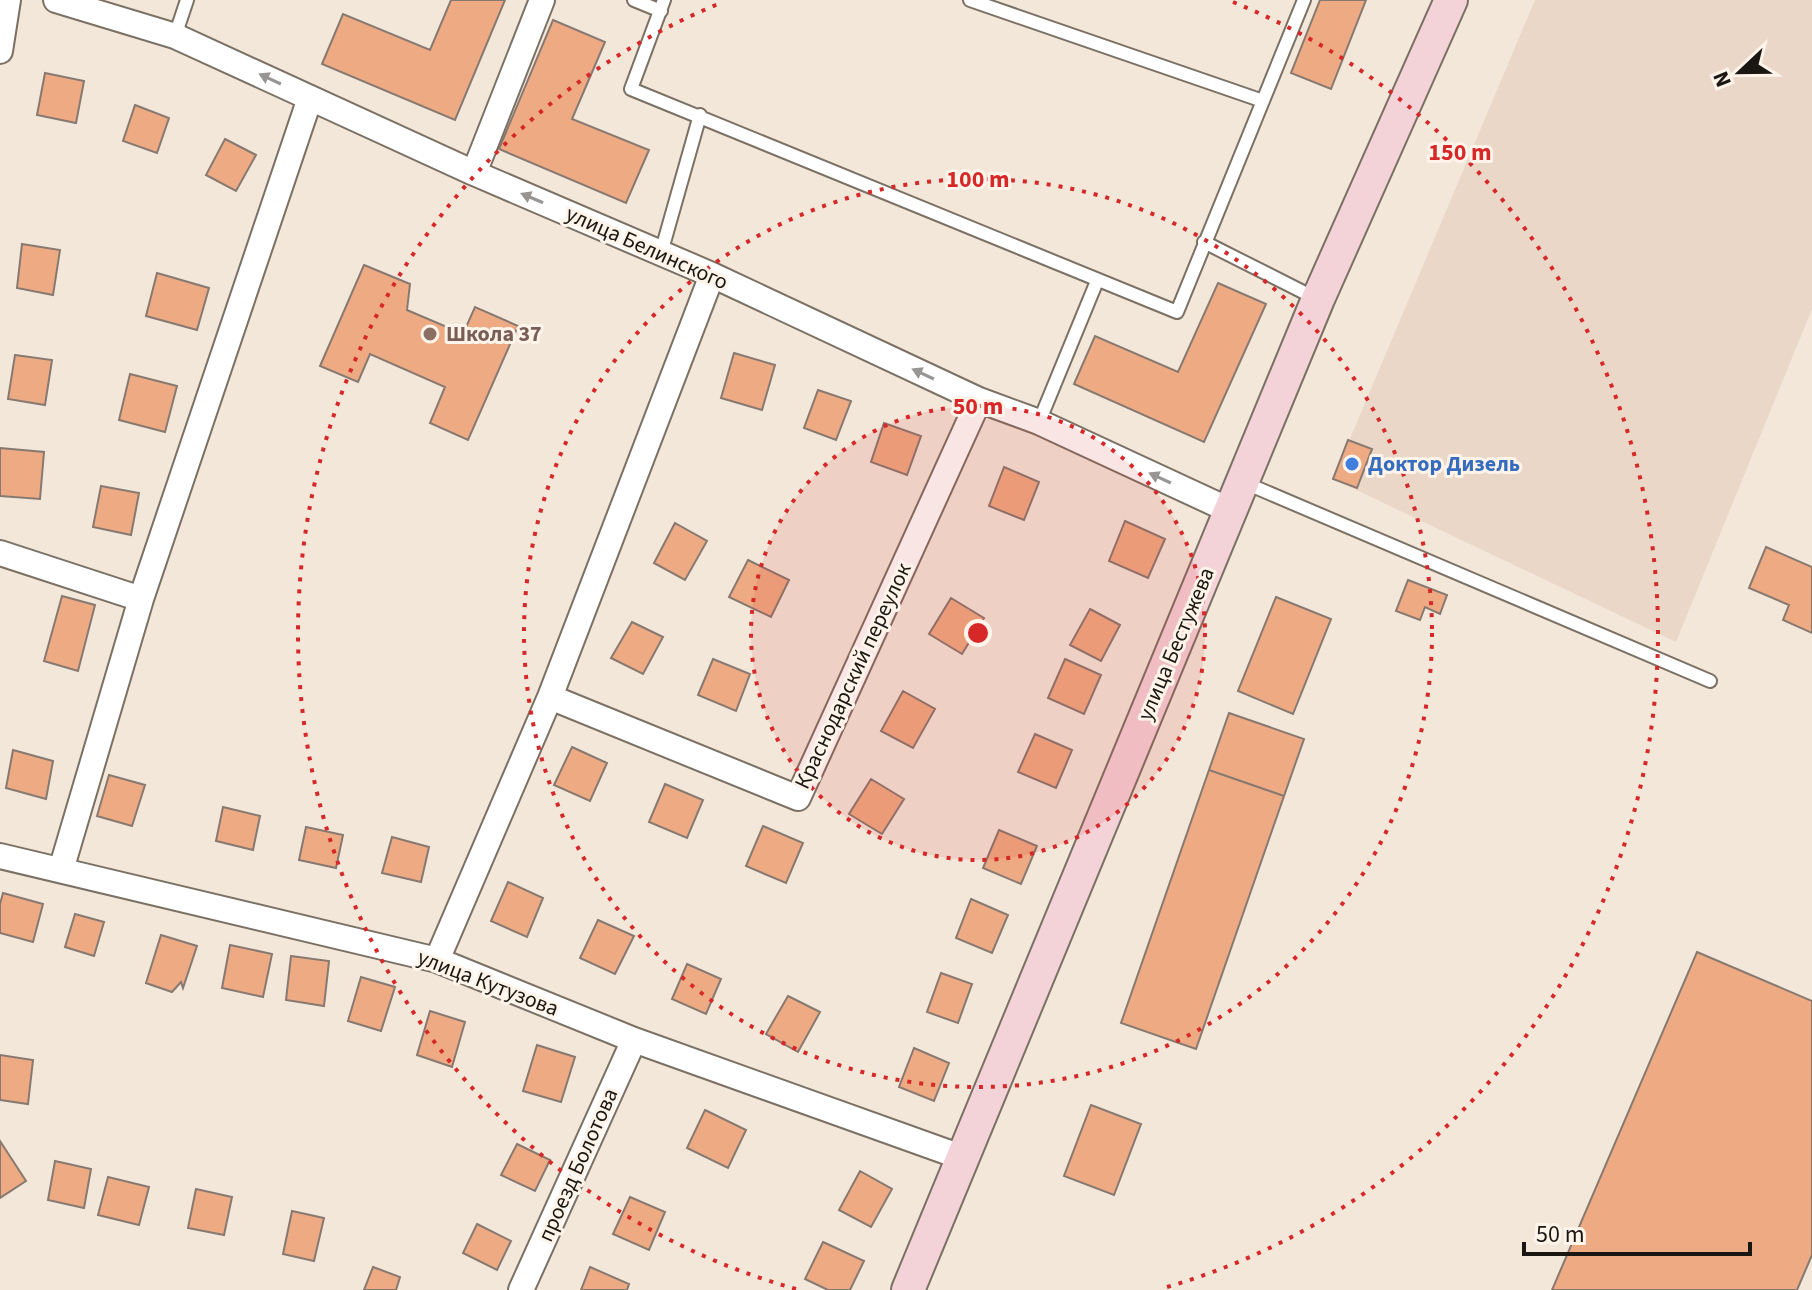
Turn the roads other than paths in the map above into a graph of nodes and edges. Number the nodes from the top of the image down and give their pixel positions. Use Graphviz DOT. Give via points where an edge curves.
graph roads {
  1 [pos="8,0"];
  2 [pos="56,0"];
  3 [pos="187,0"];
  4 [pos="542,0"];
  5 [pos="634,0"];
  6 [pos="970,0"];
  7 [pos="1304,0"];
  8 [pos="1451,0"];
  9 [pos="662,5"];
  10 [pos="175,36"];
  11 [pos="0,51"];
  12 [pos="310,98"];
  13 [pos="1263,101"];
  14 [pos="700,115"];
  15 [pos="474,173"];
  16 [pos="1204,242"];
  17 [pos="661,253"];
  18 [pos="712,275"];
  19 [pos="1097,281"];
  20 [pos="1318,299"];
  21 [pos="979,400"];
  22 [pos="1039,422"];
  23 [pos="1243,482"];
  24 [pos="1231,511"];
  25 [pos="0,553"];
  26 [pos="141,599"];
  27 [pos="1710,681"];
  28 [pos="550,697"];
  29 [pos="0,856"];
  30 [pos="61,870"];
  31 [pos="437,960"];
  32 [pos="634,1040"];
  33 [pos="961,1157"];
  34 [pos="521,1290"];
  35 [pos="908,1290"];
  1 -- 11 [label="street"];
  2 -- 10 [label="street, улица Белинского"];
  3 -- 10 [label="lane"];
  4 -- 15 [label="street"];
  5 -- 9 [label="lane"];
  6 -- 13 [label="lane"];
  7 -- 13 [label="lane"];
  8 -- 20 [label="street, улица Бестужева"];
  9 -- 14 [label="lane" via="631,89"];
  12 -- 10 [label="street, улица Белинского, one-way"];
  12 -- 15 [label="street, улица Белинского"];
  12 -- 26 [label="street"];
  13 -- 16 [label="lane"];
  14 -- 17 [label="lane"];
  14 -- 19 [label="lane"];
  17 -- 15 [label="street, улица Белинского, one-way"];
  16 -- 19 [label="lane" via="1177,312"];
  16 -- 20 [label="lane"];
  17 -- 18 [label="street, улица Белинского"];
  21 -- 18 [label="street, улица Белинского, one-way"];
  18 -- 28 [label="street"];
  19 -- 22 [label="lane"];
  20 -- 23 [label="street, улица Бестужева"];
  21 -- 22 [label="street, улица Белинского"];
  21 -- 28 [label="street, Краснодарский переулок" via="798,798"];
  24 -- 22 [label="street, улица Белинского, one-way"];
  23 -- 24 [label="street, улица Бестужева"];
  23 -- 27 [label="lane"];
  24 -- 33 [label="street, улица Бестужева"];
  25 -- 26 [label="street"];
  26 -- 30 [label="street"];
  28 -- 31 [label="street"];
  29 -- 30 [label="street, улица Кутузова"];
  30 -- 31 [label="street, улица Кутузова"];
  31 -- 32 [label="street, улица Кутузова"];
  32 -- 33 [label="street, улица Кутузова"];
  32 -- 34 [label="street, проезд Болотова"];
  33 -- 35 [label="street, улица Бестужева"];
}
